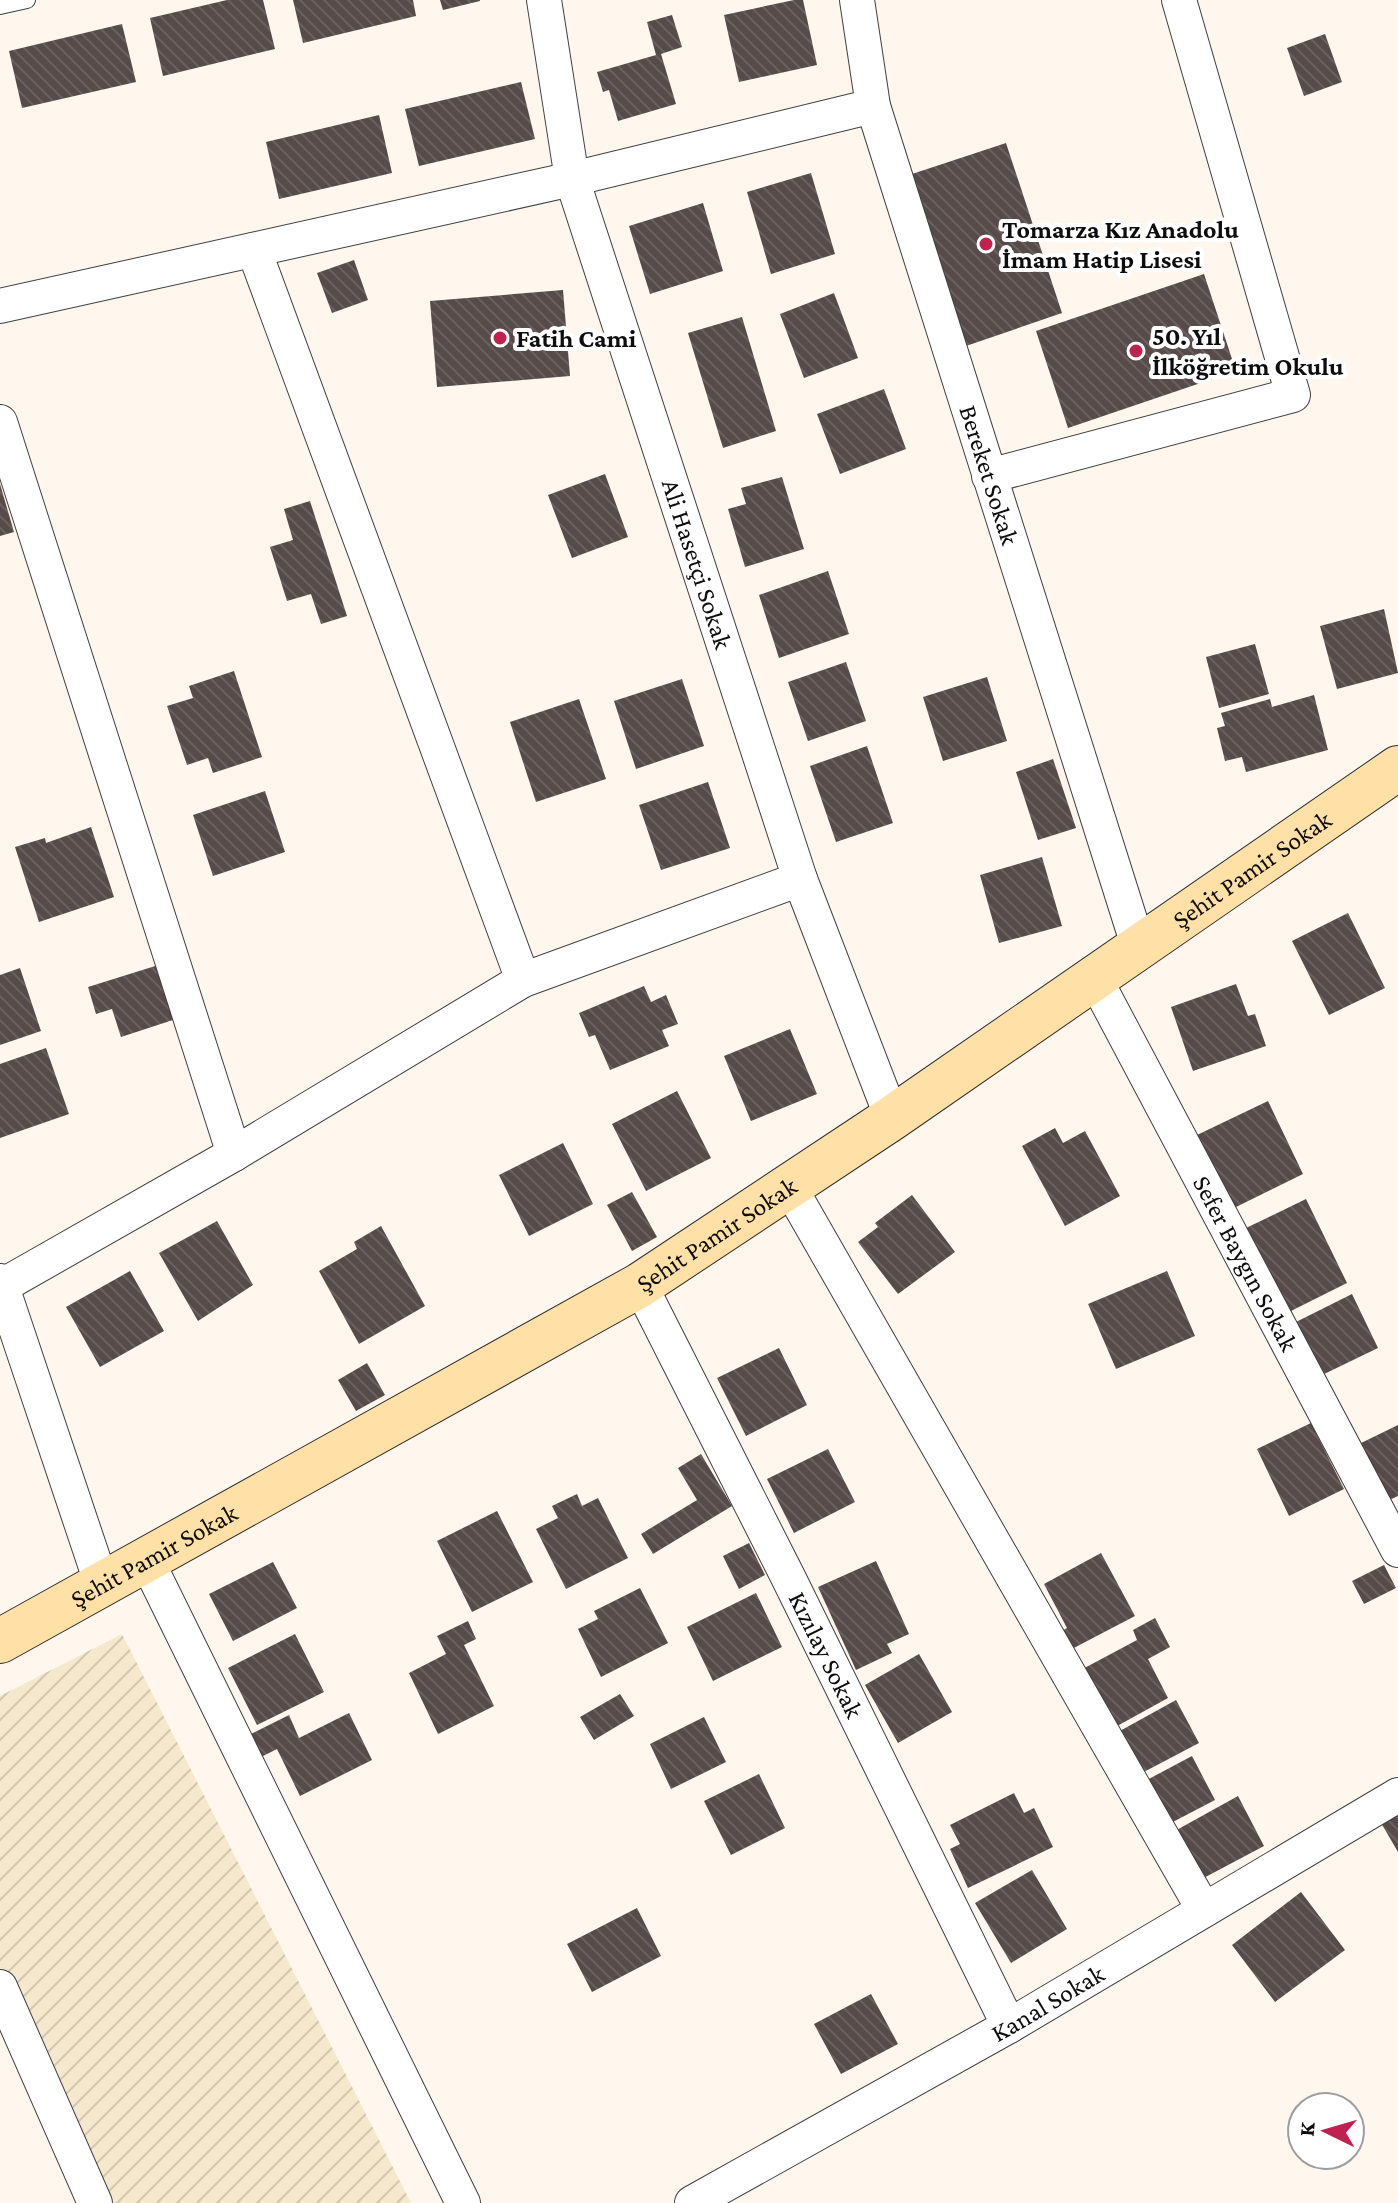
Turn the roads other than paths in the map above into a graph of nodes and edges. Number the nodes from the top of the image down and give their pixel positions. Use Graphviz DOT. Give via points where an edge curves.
graph roads {
  1 [pos="27,0"];
  2 [pos="544,0"];
  3 [pos="857,0"];
  4 [pos="1179,0"];
  5 [pos="0,6"];
  6 [pos="873,106"];
  7 [pos="572,179"];
  8 [pos="254,250"];
  9 [pos="0,306"];
  10 [pos="0,422"];
  11 [pos="989,476"];
  12 [pos="1398,768"];
  13 [pos="800,879"];
  14 [pos="1138,945"];
  15 [pos="1094,977"];
  16 [pos="523,980"];
  17 [pos="892,1118"];
  18 [pos="234,1154"];
  19 [pos="789,1186"];
  20 [pos="1,1283"];
  21 [pos="640,1285"];
  22 [pos="1398,1550"];
  23 [pos="147,1561"];
  24 [pos="102,1585"];
  25 [pos="0,1641"];
  26 [pos="1398,1795"];
  27 [pos="1204,1910"];
  28 [pos="0,1987"];
  29 [pos="1009,2026"];
  30 [pos="95,2203"];
  31 [pos="463,2203"];
  32 [pos="692,2203"];
  1 -- 5 [label="lane"];
  2 -- 7 [label="street, Ali Hasetçi Sokak"];
  3 -- 6 [label="street, Bereket Sokak"];
  4 -- 11 [label="street" via="1293,395"];
  6 -- 7 [label="street"];
  6 -- 11 [label="street, Bereket Sokak"];
  7 -- 8 [label="street"];
  7 -- 13 [label="street, Ali Hasetçi Sokak"];
  8 -- 9 [label="street"];
  8 -- 16 [label="street"];
  10 -- 18 [label="street"];
  11 -- 14 [label="street, Bereket Sokak"];
  12 -- 14 [label="street, Şehit Pamir Sokak"];
  13 -- 16 [label="street"];
  13 -- 17 [label="street, Ali Hasetçi Sokak"];
  14 -- 15 [label="street, Şehit Pamir Sokak"];
  15 -- 17 [label="street, Şehit Pamir Sokak"];
  15 -- 22 [label="street, Sefer Baygın Sokak"];
  16 -- 18 [label="street"];
  17 -- 19 [label="street, Şehit Pamir Sokak"];
  18 -- 20 [label="street"];
  19 -- 21 [label="street, Şehit Pamir Sokak"];
  19 -- 27 [label="street"];
  20 -- 24 [label="street"];
  21 -- 23 [label="street, Şehit Pamir Sokak"];
  21 -- 29 [label="street, Kızılay Sokak"];
  23 -- 24 [label="street, Şehit Pamir Sokak"];
  23 -- 31 [label="street"];
  24 -- 25 [label="street, Şehit Pamir Sokak"];
  26 -- 27 [label="street, Kanal Sokak"];
  27 -- 29 [label="street, Kanal Sokak"];
  28 -- 30 [label="street"];
  29 -- 32 [label="street, Kanal Sokak"];
}
